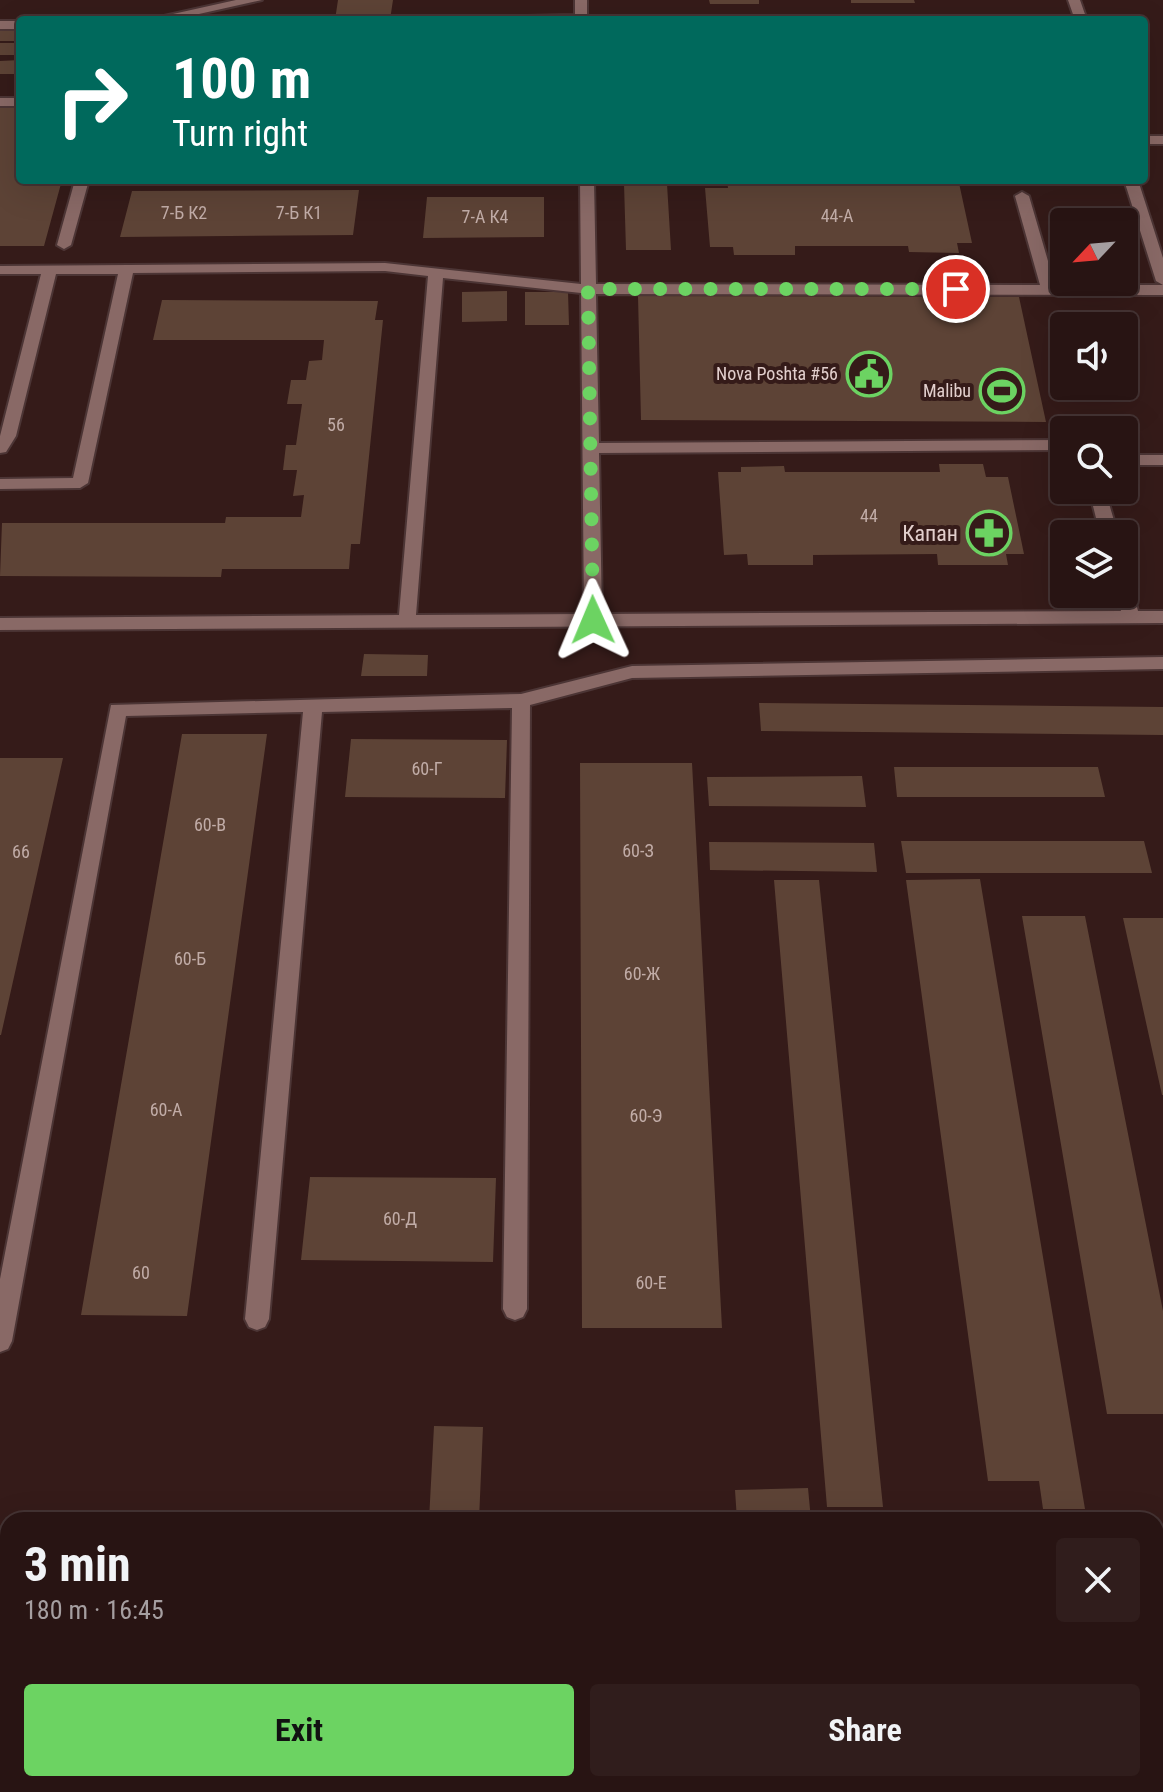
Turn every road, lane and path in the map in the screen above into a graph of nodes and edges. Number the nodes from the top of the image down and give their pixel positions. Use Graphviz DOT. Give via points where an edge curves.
graph roads {
  1 [pos="256,0"];
  2 [pos="179,16"];
  3 [pos="81,184"];
  4 [pos="587,184"];
  5 [pos="1132,184"];
  6 [pos="1022,196"];
  7 [pos="64,245"];
  8 [pos="126,269"];
  9 [pos="0,270"];
  10 [pos="50,270"];
  11 [pos="436,272"];
  12 [pos="1163,281"];
  13 [pos="1048,288"];
  14 [pos="588,289"];
  15 [pos="1163,290"];
  16 [pos="1050,445"];
  17 [pos="0,448"];
  18 [pos="590,448"];
  19 [pos="1138,460"];
  20 [pos="1163,460"];
  21 [pos="0,484"];
  22 [pos="1128,608"];
  23 [pos="1131,617"];
  24 [pos="1163,617"];
  25 [pos="593,620"];
  26 [pos="407,621"];
  27 [pos="0,624"];
  28 [pos="1163,663"];
  29 [pos="521,701"];
  30 [pos="313,706"];
  31 [pos="515,1309"];
  32 [pos="257,1319"];
  33 [pos="0,1341"];
  1 -- 2 [label="street"];
  3 -- 7 [label="street"];
  4 -- 14 [label="street"];
  5 -- 12 [label="street"];
  6 -- 13 [label="street"];
  8 -- 10 [label="street"];
  8 -- 11 [label="street" via="385,267"];
  8 -- 21 [label="street" via="80,483"];
  9 -- 10 [label="street"];
  10 -- 17 [label="street" via="8,436"];
  11 -- 14 [label="street"];
  11 -- 26 [label="street"];
  13 -- 14 [label="street"];
  13 -- 15 [label="street"];
  14 -- 18 [label="street"];
  16 -- 18 [label="street"];
  18 -- 25 [label="street"];
  19 -- 20 [label="street"];
  22 -- 23 [label="street"];
  23 -- 24 [label="street"];
  23 -- 25 [label="street"];
  25 -- 26 [label="street"];
  26 -- 27 [label="street"];
  28 -- 29 [label="street" via="632,672"];
  29 -- 30 [label="street"];
  29 -- 31 [label="street"];
  30 -- 32 [label="street"];
  30 -- 33 [label="street" via="118,710"];
}
